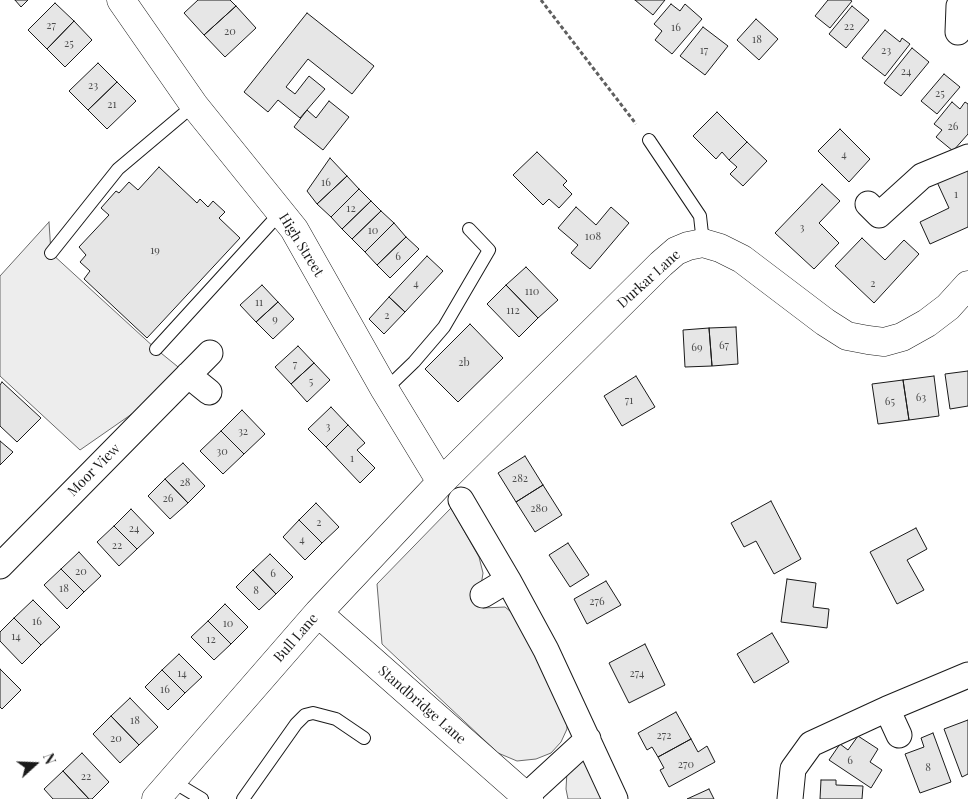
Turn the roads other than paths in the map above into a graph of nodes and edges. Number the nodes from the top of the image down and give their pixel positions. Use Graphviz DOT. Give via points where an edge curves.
graph roads {
  1 [pos="121,0"];
  2 [pos="959,3"];
  3 [pos="958,32"];
  4 [pos="194,105"];
  5 [pos="648,140"];
  6 [pos="968,157"];
  7 [pos="868,204"];
  8 [pos="281,212"];
  9 [pos="469,229"];
  10 [pos="703,243"];
  11 [pos="51,252"];
  12 [pos="968,285"];
  13 [pos="156,348"];
  14 [pos="210,353"];
  15 [pos="188,376"];
  16 [pos="385,390"];
  17 [pos="209,392"];
  18 [pos="441,482"];
  19 [pos="461,500"];
  20 [pos="0,566"];
  21 [pos="508,580"];
  22 [pos="483,595"];
  23 [pos="318,613"];
  24 [pos="968,675"];
  25 [pos="887,709"];
  26 [pos="899,735"];
  27 [pos="364,738"];
  28 [pos="588,739"];
  29 [pos="164,790"];
  30 [pos="527,798"];
  31 [pos="202,799"];
  32 [pos="243,799"];
  33 [pos="615,799"];
  34 [pos="790,799"];
  1 -- 4 [label="street, High Street"];
  2 -- 3 [label="street"];
  4 -- 8 [label="street, High Street"];
  4 -- 11 [label="lane" via="118,169"];
  5 -- 10 [label="lane" via="700,216"];
  6 -- 7 [label="street" via="922,176 879,215"];
  8 -- 13 [label="lane"];
  8 -- 16 [label="street, High Street" via="294,229"];
  9 -- 16 [label="lane" via="489,250 444,327"];
  10 -- 12 [label="street" via="742,259 847,336 868,340 884,342 902,337 948,307"];
  10 -- 18 [label="street, Durkar Lane" via="676,251 661,264"];
  14 -- 15 [label="street, Moor View"];
  15 -- 17 [label="street"];
  15 -- 20 [label="street, Moor View"];
  16 -- 18 [label="street, High Street"];
  18 -- 23 [label="street, Bull Lane"];
  19 -- 21 [label="street"];
  21 -- 22 [label="street"];
  21 -- 28 [label="street"];
  23 -- 29 [label="street, Bull Lane"];
  23 -- 30 [label="street, Standbridge Lane"];
  24 -- 25 [label="street"];
  25 -- 26 [label="street"];
  25 -- 34 [label="street" via="811,744 793,769"];
  27 -- 32 [label="lane" via="336,719 313,713 305,715"];
  28 -- 30 [label="street, Standbridge Lane"];
  28 -- 33 [label="street"];
  29 -- 31 [label="lane"];
}
